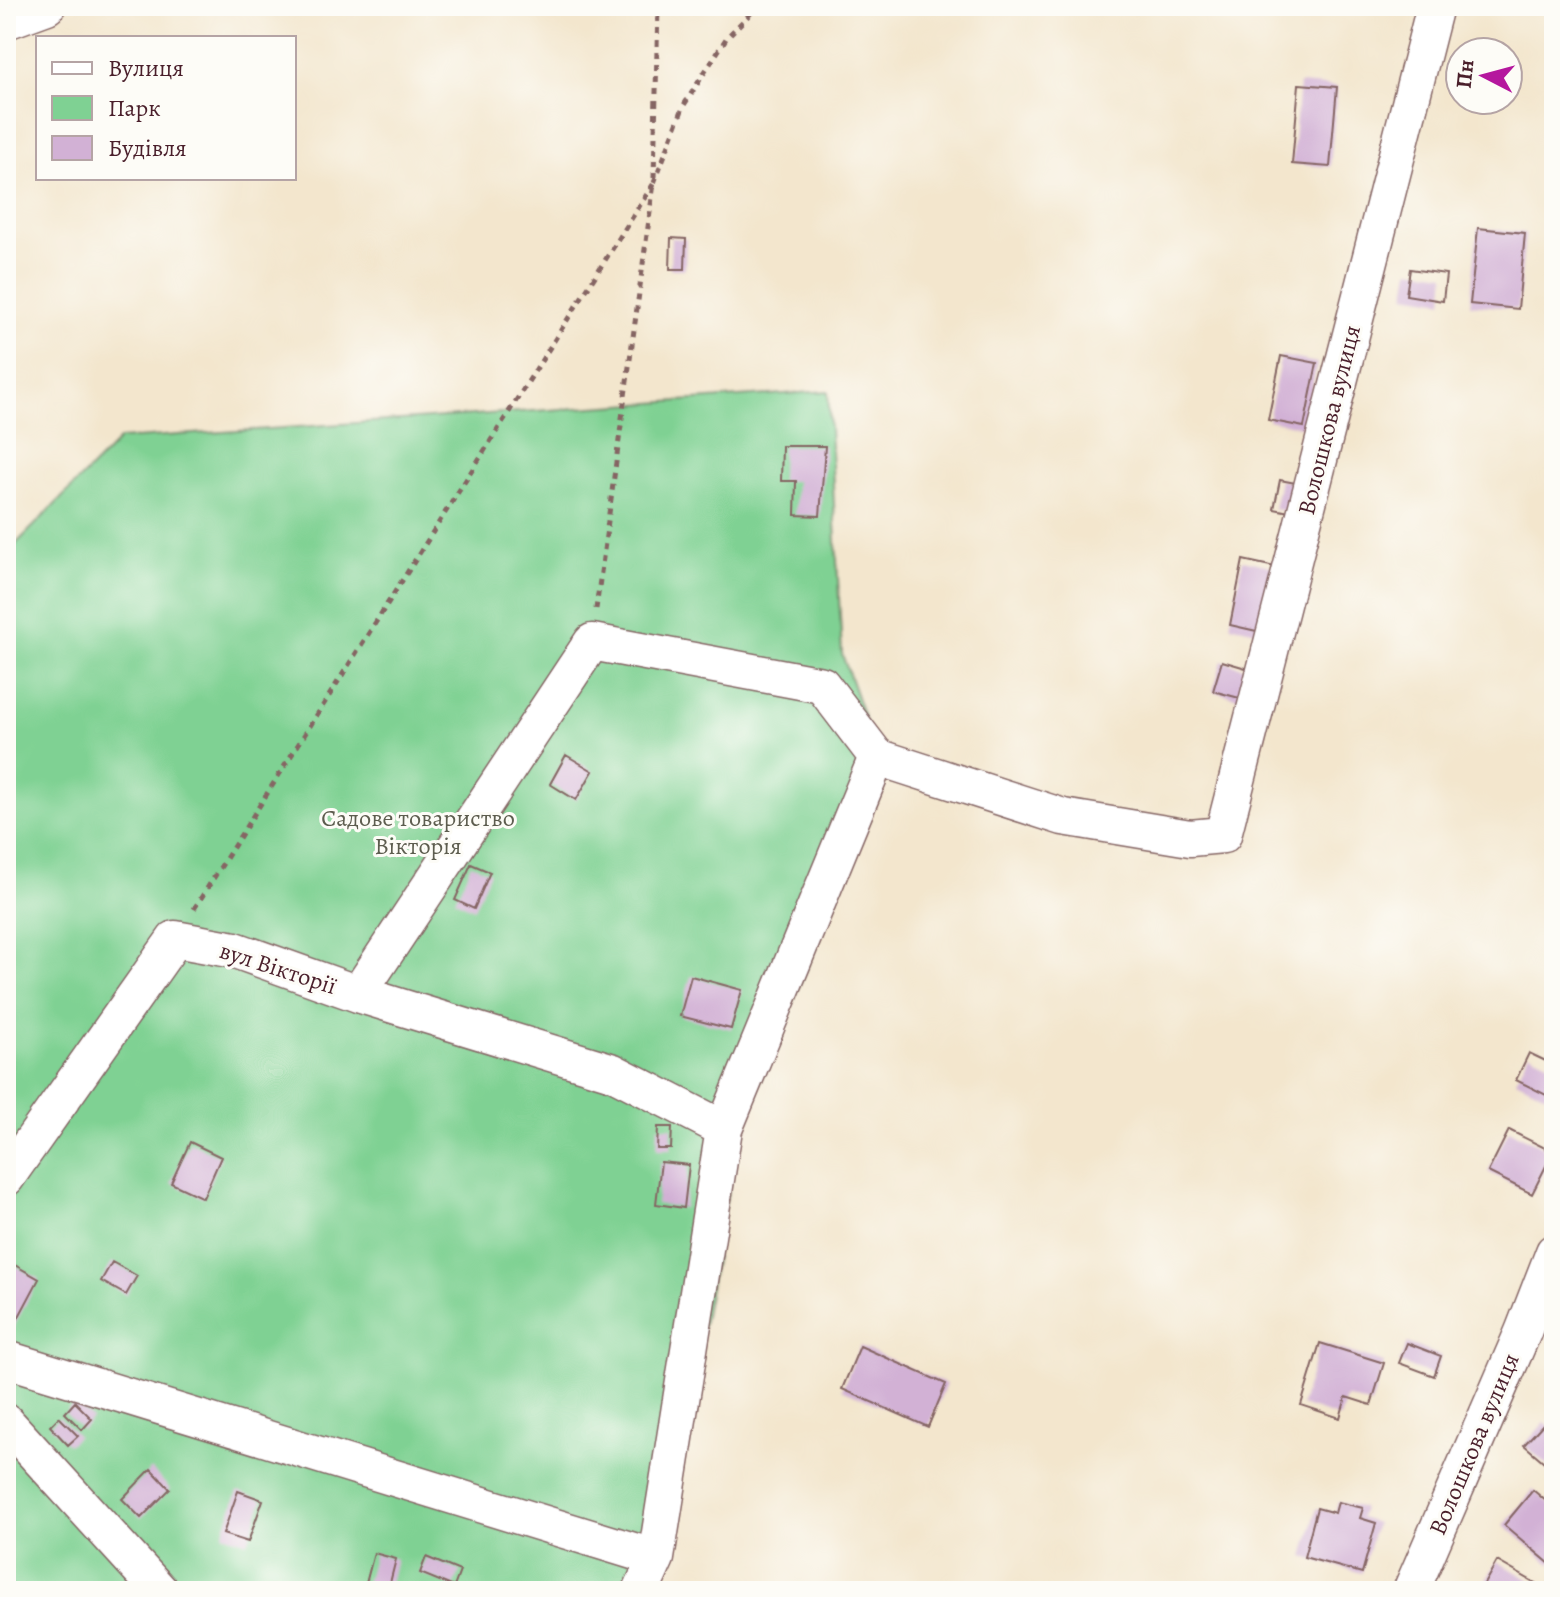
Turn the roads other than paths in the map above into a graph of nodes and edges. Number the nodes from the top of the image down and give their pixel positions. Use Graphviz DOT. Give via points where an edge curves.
graph roads {
  1 [pos="47,6"];
  2 [pos="1435,6"];
  3 [pos="6,21"];
  4 [pos="877,757"];
  5 [pos="358,994"];
  6 [pos="724,1129"];
  7 [pos="6,1178"];
  8 [pos="1554,1252"];
  9 [pos="6,1359"];
  10 [pos="6,1422"];
  11 [pos="656,1558"];
  12 [pos="160,1591"];
  13 [pos="641,1591"];
  14 [pos="1411,1591"];
  1 -- 3 [label="street"];
  2 -- 4 [label="street, Волошкова вулиця" via="1223,835 1190,838 1063,817"];
  4 -- 5 [label="street" via="822,685 592,642"];
  4 -- 6 [label="street"];
  5 -- 6 [label="street, вул Вікторії" via="613,1072"];
  5 -- 7 [label="street, вул Вікторії" via="235,950 175,939"];
  6 -- 11 [label="street"];
  8 -- 14 [label="street, Волошкова вулиця"];
  9 -- 11 [label="street"];
  10 -- 12 [label="street"];
  11 -- 13 [label="street"];
}
